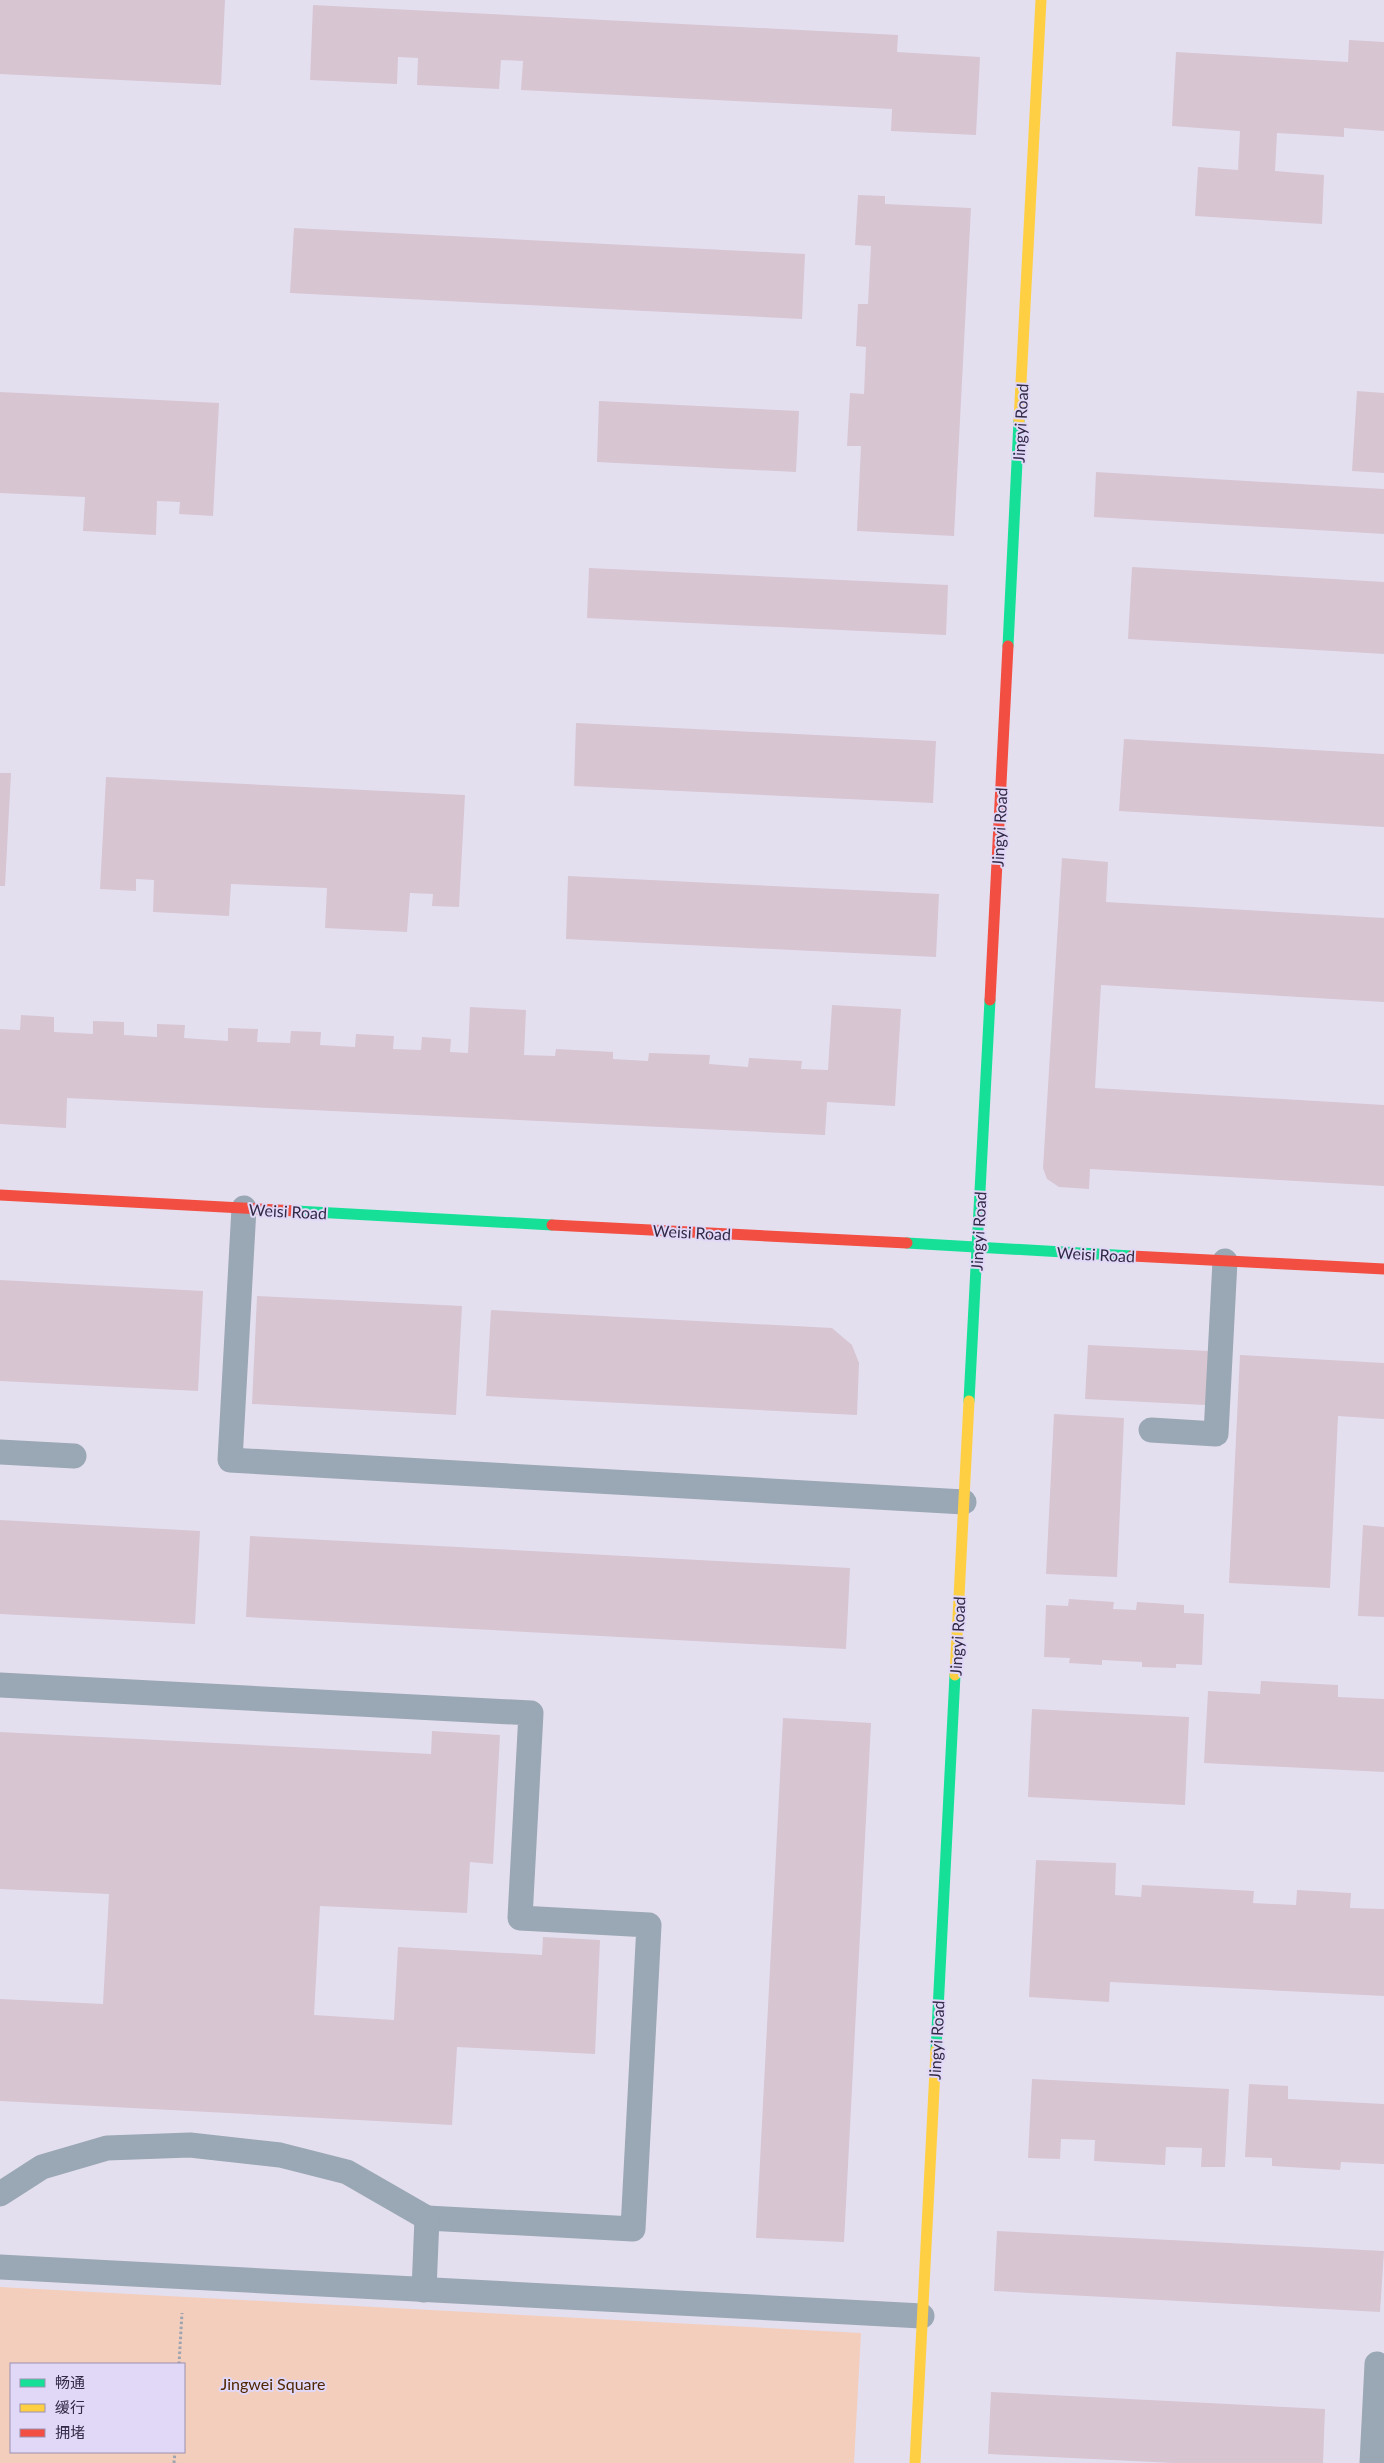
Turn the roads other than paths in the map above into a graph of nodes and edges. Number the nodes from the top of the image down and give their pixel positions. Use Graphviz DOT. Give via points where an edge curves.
graph roads {
  1 [pos="1041,0"];
  2 [pos="0,1196"];
  3 [pos="244,1208"];
  4 [pos="977,1247"];
  5 [pos="1225,1261"];
  6 [pos="1384,1269"];
  7 [pos="1151,1430"];
  8 [pos="0,1452"];
  9 [pos="74,1456"];
  10 [pos="964,1502"];
  11 [pos="0,1685"];
  12 [pos="0,2194"];
  13 [pos="427,2218"];
  14 [pos="0,2267"];
  15 [pos="424,2290"];
  16 [pos="922,2316"];
  17 [pos="1377,2364"];
  18 [pos="915,2463"];
  19 [pos="1372,2463"];
  1 -- 4 [label="street, Jingyi Road"];
  2 -- 3 [label="street, Weisi Road"];
  3 -- 4 [label="street, Weisi Road"];
  3 -- 10 [label="lane" via="230,1460"];
  4 -- 5 [label="street, Weisi Road"];
  4 -- 10 [label="street, Jingyi Road"];
  5 -- 6 [label="street, Weisi Road"];
  5 -- 7 [label="lane" via="1216,1434"];
  8 -- 9 [label="lane"];
  10 -- 16 [label="street, Jingyi Road"];
  11 -- 13 [label="lane" via="531,1713 520,1918 649,1925 633,2228"];
  12 -- 13 [label="lane" via="42,2167 107,2148 190,2145 280,2155 347,2172"];
  13 -- 15 [label="lane"];
  14 -- 15 [label="lane"];
  15 -- 16 [label="lane"];
  16 -- 18 [label="street, Jingyi Road"];
  17 -- 19 [label="lane"];
}
